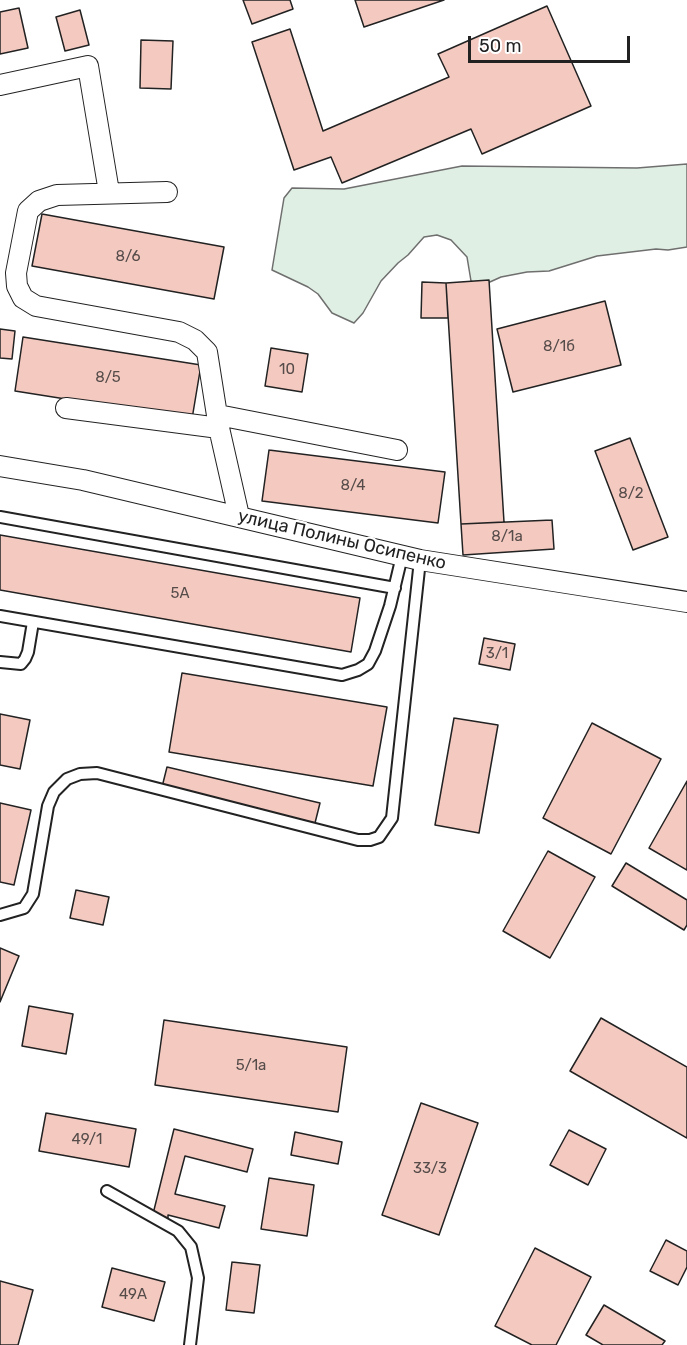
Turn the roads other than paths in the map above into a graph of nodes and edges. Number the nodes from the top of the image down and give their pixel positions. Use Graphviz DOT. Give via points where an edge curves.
graph roads {
  1 [pos="0,86"];
  2 [pos="109,192"];
  3 [pos="167,192"];
  4 [pos="66,408"];
  5 [pos="218,422"];
  6 [pos="397,450"];
  7 [pos="0,466"];
  8 [pos="239,516"];
  9 [pos="0,517"];
  10 [pos="411,558"];
  11 [pos="395,588"];
  12 [pos="687,602"];
  13 [pos="0,616"];
  14 [pos="33,622"];
  15 [pos="0,662"];
  16 [pos="0,915"];
  17 [pos="107,1191"];
  18 [pos="190,1345"];
  1 -- 2 [label="street" via="88,66"];
  2 -- 3 [label="street"];
  2 -- 5 [label="street" via="57,195 39,201 28,211 15,273 17,286 23,298 36,306 179,332 195,340 207,352"];
  4 -- 5 [label="street"];
  5 -- 6 [label="street"];
  5 -- 8 [label="street"];
  7 -- 8 [label="street, улица Полины Осипенко" via="83,480"];
  8 -- 10 [label="street, улица Полины Осипенко"];
  9 -- 11 [label="lane"];
  10 -- 11 [label="lane"];
  10 -- 12 [label="street, улица Полины Осипенко"];
  10 -- 16 [label="lane" via="392,818 379,837 358,840 97,773 80,774 67,779 54,792 48,806 33,894 24,908"];
  11 -- 14 [label="lane" via="368,664 342,675"];
  13 -- 14 [label="lane"];
  14 -- 15 [label="lane" via="28,652 21,664"];
  17 -- 18 [label="lane" via="178,1231 191,1248 198,1278"];
}
